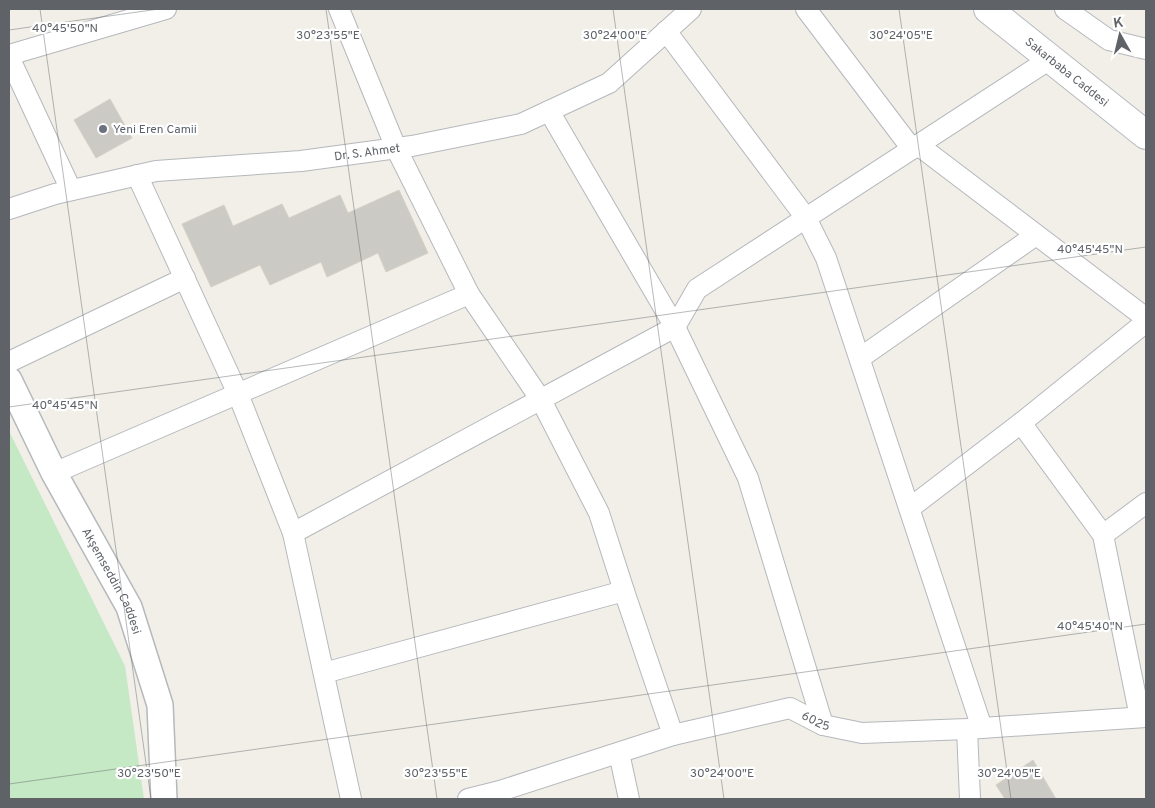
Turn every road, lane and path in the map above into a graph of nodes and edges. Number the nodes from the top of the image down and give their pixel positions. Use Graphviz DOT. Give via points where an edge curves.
graph roads {
  1 [pos="166,9"];
  2 [pos="339,9"];
  3 [pos="691,9"];
  4 [pos="806,9"];
  5 [pos="988,9"];
  6 [pos="1017,9"];
  7 [pos="1065,9"];
  8 [pos="666,31"];
  9 [pos="1146,49"];
  10 [pos="9,56"];
  11 [pos="1050,59"];
  12 [pos="549,111"];
  13 [pos="1146,114"];
  14 [pos="1146,135"];
  15 [pos="915,147"];
  16 [pos="396,148"];
  17 [pos="137,175"];
  18 [pos="71,190"];
  19 [pos="9,209"];
  20 [pos="806,218"];
  21 [pos="1036,235"];
  22 [pos="185,278"];
  23 [pos="470,294"];
  24 [pos="1146,318"];
  25 [pos="1146,322"];
  26 [pos="675,327"];
  27 [pos="860,358"];
  28 [pos="9,362"];
  29 [pos="9,380"];
  30 [pos="238,394"];
  31 [pos="541,400"];
  32 [pos="1021,423"];
  33 [pos="54,473"];
  34 [pos="1146,503"];
  35 [pos="910,508"];
  36 [pos="293,533"];
  37 [pos="1103,535"];
  38 [pos="624,591"];
  39 [pos="324,673"];
  40 [pos="1143,717"];
  41 [pos="823,725"];
  42 [pos="975,729"];
  43 [pos="673,734"];
  44 [pos="619,753"];
  45 [pos="164,799"];
  46 [pos="351,799"];
  47 [pos="468,799"];
  48 [pos="630,799"];
  49 [pos="970,799"];
  1 -- 10 [label="street"];
  2 -- 16 [label="street"];
  3 -- 8 [label="street, Dr. S. Ahmet"];
  4 -- 15 [label="street"];
  5 -- 11 [label="main road, Sakarbaba Caddesi"];
  6 -- 13 [label="main road, Sakarbaba Caddesi"];
  7 -- 9 [label="street" via="1109,40"];
  8 -- 12 [label="street, Dr. S. Ahmet" via="609,83"];
  8 -- 20 [label="street"];
  10 -- 18 [label="street"];
  11 -- 14 [label="main road, Sakarbaba Caddesi"];
  11 -- 15 [label="street"];
  12 -- 16 [label="street, Dr. S. Ahmet" via="521,124"];
  12 -- 26 [label="street"];
  15 -- 20 [label="street"];
  15 -- 21 [label="street"];
  16 -- 17 [label="street, Dr. S. Ahmet" via="301,161"];
  16 -- 23 [label="street"];
  17 -- 18 [label="street, Dr. S. Ahmet"];
  17 -- 22 [label="street"];
  18 -- 19 [label="street, Dr. S. Ahmet"];
  20 -- 26 [label="street" via="697,289"];
  20 -- 27 [label="street" via="826,258"];
  21 -- 24 [label="street"];
  21 -- 27 [label="street"];
  22 -- 28 [label="street"];
  22 -- 30 [label="street"];
  23 -- 30 [label="street"];
  23 -- 31 [label="street"];
  25 -- 32 [label="street"];
  26 -- 31 [label="street"];
  26 -- 41 [label="street" via="748,478"];
  27 -- 35 [label="street"];
  29 -- 33 [label="street, Akşemseddin Caddesi"];
  30 -- 33 [label="street"];
  30 -- 36 [label="street"];
  31 -- 36 [label="street"];
  31 -- 38 [label="street" via="599,513"];
  32 -- 35 [label="street"];
  32 -- 37 [label="street"];
  33 -- 45 [label="street, Akşemseddin Caddesi" via="129,607 160,705"];
  34 -- 37 [label="street"];
  35 -- 42 [label="street"];
  36 -- 39 [label="street"];
  37 -- 40 [label="street"];
  38 -- 39 [label="street"];
  38 -- 43 [label="street"];
  39 -- 46 [label="street"];
  40 -- 42 [label="street, 6025"];
  41 -- 42 [label="street, 6025" via="862,733"];
  41 -- 43 [label="street, 6025" via="790,708"];
  42 -- 49 [label="street"];
  43 -- 44 [label="street, 6025"];
  44 -- 47 [label="street, 6025"];
  44 -- 48 [label="street"];
}
